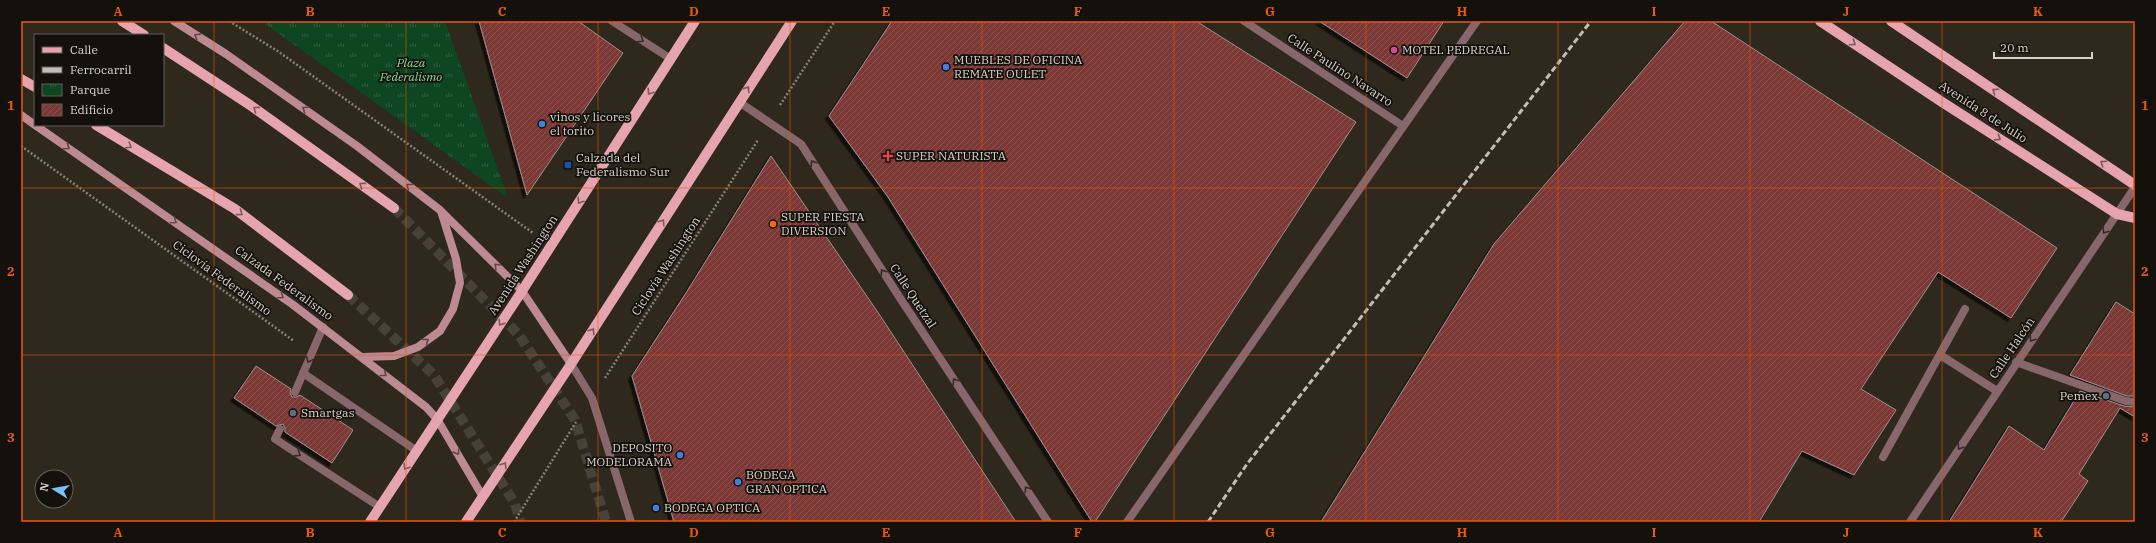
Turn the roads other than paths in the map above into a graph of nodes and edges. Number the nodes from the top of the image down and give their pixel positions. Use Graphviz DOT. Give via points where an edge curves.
graph roads {
  1 [pos="122,21"];
  2 [pos="174,21"];
  3 [pos="612,21"];
  4 [pos="695,21"];
  5 [pos="792,21"];
  6 [pos="1244,21"];
  7 [pos="1477,21"];
  8 [pos="1820,21"];
  9 [pos="1891,21"];
  10 [pos="142,34"];
  11 [pos="164,49"];
  12 [pos="671,59"];
  13 [pos="21,78"];
  14 [pos="34,86"];
  15 [pos="739,102"];
  16 [pos="21,115"];
  17 [pos="34,124"];
  18 [pos="36,126"];
  19 [pos="98,126"];
  20 [pos="1403,126"];
  21 [pos="2135,186"];
  22 [pos="394,208"];
  23 [pos="440,210"];
  24 [pos="2117,214"];
  25 [pos="2135,218"];
  26 [pos="522,291"];
  27 [pos="348,295"];
  28 [pos="1966,309"];
  29 [pos="323,327"];
  30 [pos="1940,355"];
  31 [pos="363,358"];
  32 [pos="2016,362"];
  33 [pos="571,364"];
  34 [pos="303,374"];
  35 [pos="1997,391"];
  36 [pos="295,392"];
  37 [pos="2135,402"];
  38 [pos="437,419"];
  39 [pos="280,429"];
  40 [pos="417,451"];
  41 [pos="1883,457"];
  42 [pos="483,497"];
  43 [pos="380,507"];
  44 [pos="370,522"];
  45 [pos="466,522"];
  46 [pos="631,522"];
  47 [pos="1048,522"];
  48 [pos="1127,522"];
  49 [pos="1910,522"];
  1 -- 10 [label="main road"];
  23 -- 2 [label="main road, one-way" via="351,141"];
  3 -- 12 [label="street, one-way"];
  4 -- 12 [label="main road, Avenida Washington"];
  15 -- 5 [label="main road, one-way"];
  6 -- 20 [label="street, Calle Paulino Navarro"];
  7 -- 20 [label="street"];
  8 -- 24 [label="main road, Avenida 8 de Julio, one-way"];
  21 -- 9 [label="main road, Avenida 8 de Julio, one-way"];
  22 -- 11 [label="main road, one-way" via="250,105"];
  12 -- 26 [label="main road, Avenida Washington, one-way"];
  13 -- 14 [label="main road"];
  33 -- 15 [label="main road, one-way"];
  47 -- 15 [label="street, Calle Quetzal, one-way" via="801,144"];
  16 -- 17 [label="main road, Calzada Federalismo"];
  18 -- 29 [label="main road, Calzada Federalismo, one-way"];
  19 -- 27 [label="main road, one-way" via="235,209"];
  20 -- 48 [label="street"];
  21 -- 24 [label="street, Calle Halcón"];
  26 -- 23 [label="main road, one-way"];
  31 -- 23 [label="main road, one-way" via="394,356 418,347 440,331 453,309 460,283 456,259"];
  24 -- 25 [label="main road, Avenida 8 de Julio"];
  24 -- 32 [label="street, Calle Halcón, one-way"];
  26 -- 33 [label="main road"];
  26 -- 38 [label="main road, Avenida Washington, one-way"];
  28 -- 30 [label="street"];
  29 -- 31 [label="main road, Calzada Federalismo"];
  29 -- 34 [label="street, one-way"];
  30 -- 35 [label="street"];
  30 -- 41 [label="street"];
  31 -- 38 [label="main road, Calzada Federalismo, one-way" via="426,407"];
  32 -- 35 [label="street, Calle Halcón"];
  32 -- 37 [label="street"];
  42 -- 33 [label="main road, one-way"];
  33 -- 46 [label="street" via="592,398"];
  34 -- 36 [label="street"];
  34 -- 40 [label="street"];
  35 -- 49 [label="street, Calle Halcón, one-way"];
  38 -- 40 [label="main road, Avenida Washington"];
  38 -- 42 [label="main road, Calzada Federalismo, one-way"];
  39 -- 43 [label="street, one-way" via="275,439"];
  40 -- 43 [label="main road, Avenida Washington, one-way"];
  42 -- 45 [label="main road"];
  43 -- 44 [label="main road, Avenida Washington"];
}
